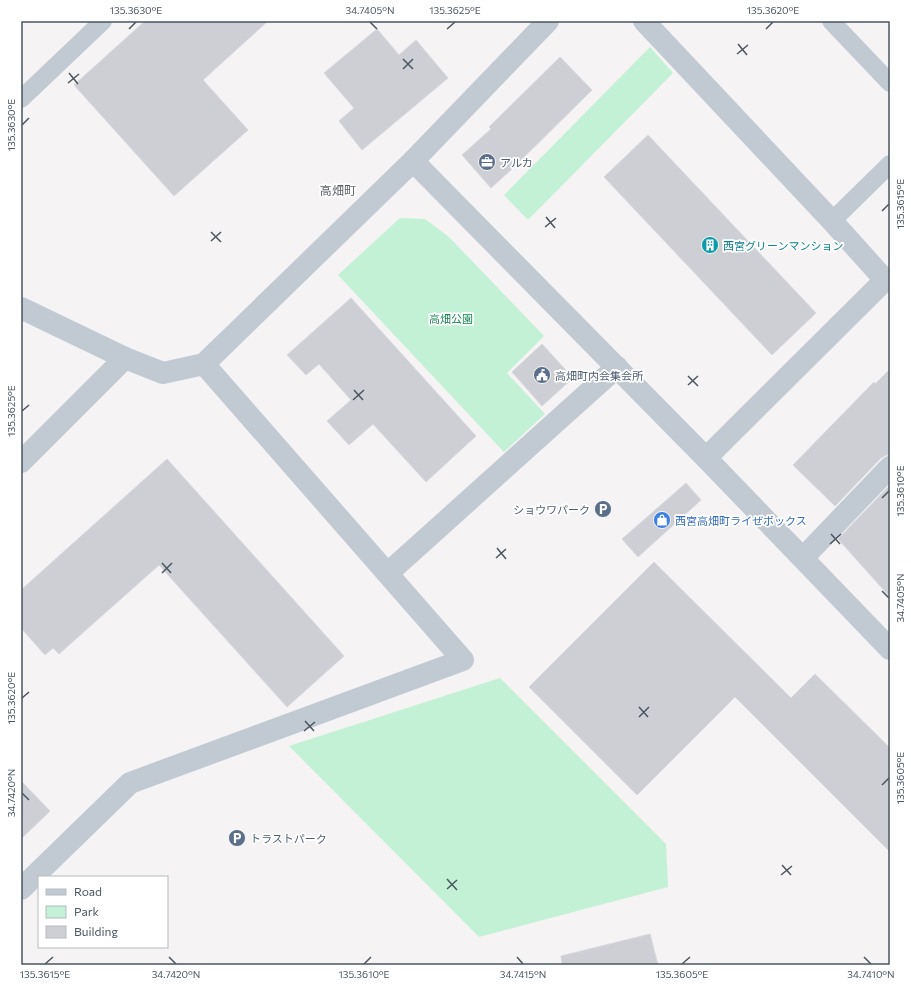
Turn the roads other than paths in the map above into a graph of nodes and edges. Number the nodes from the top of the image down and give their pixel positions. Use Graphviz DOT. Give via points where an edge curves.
graph roads {
  1 [pos="103,21"];
  2 [pos="548,21"];
  3 [pos="644,21"];
  4 [pos="831,21"];
  5 [pos="890,83"];
  6 [pos="21,99"];
  7 [pos="413,160"];
  8 [pos="890,164"];
  9 [pos="832,221"];
  10 [pos="21,308"];
  11 [pos="125,358"];
  12 [pos="204,364"];
  13 [pos="617,367"];
  14 [pos="706,458"];
  15 [pos="21,462"];
  16 [pos="890,467"];
  17 [pos="803,558"];
  18 [pos="388,573"];
  19 [pos="890,649"];
  20 [pos="21,888"];
  1 -- 6 [label="lane"];
  2 -- 7 [label="street"];
  3 -- 9 [label="street"];
  4 -- 5 [label="lane"];
  7 -- 12 [label="street"];
  7 -- 13 [label="street"];
  8 -- 9 [label="lane"];
  9 -- 14 [label="street" via="885,280"];
  10 -- 11 [label="street"];
  11 -- 12 [label="street" via="163,373"];
  11 -- 15 [label="street"];
  12 -- 18 [label="street"];
  13 -- 14 [label="street"];
  13 -- 18 [label="street"];
  14 -- 17 [label="street"];
  16 -- 17 [label="street"];
  17 -- 19 [label="street"];
  18 -- 20 [label="street" via="464,660 130,783"];
}
